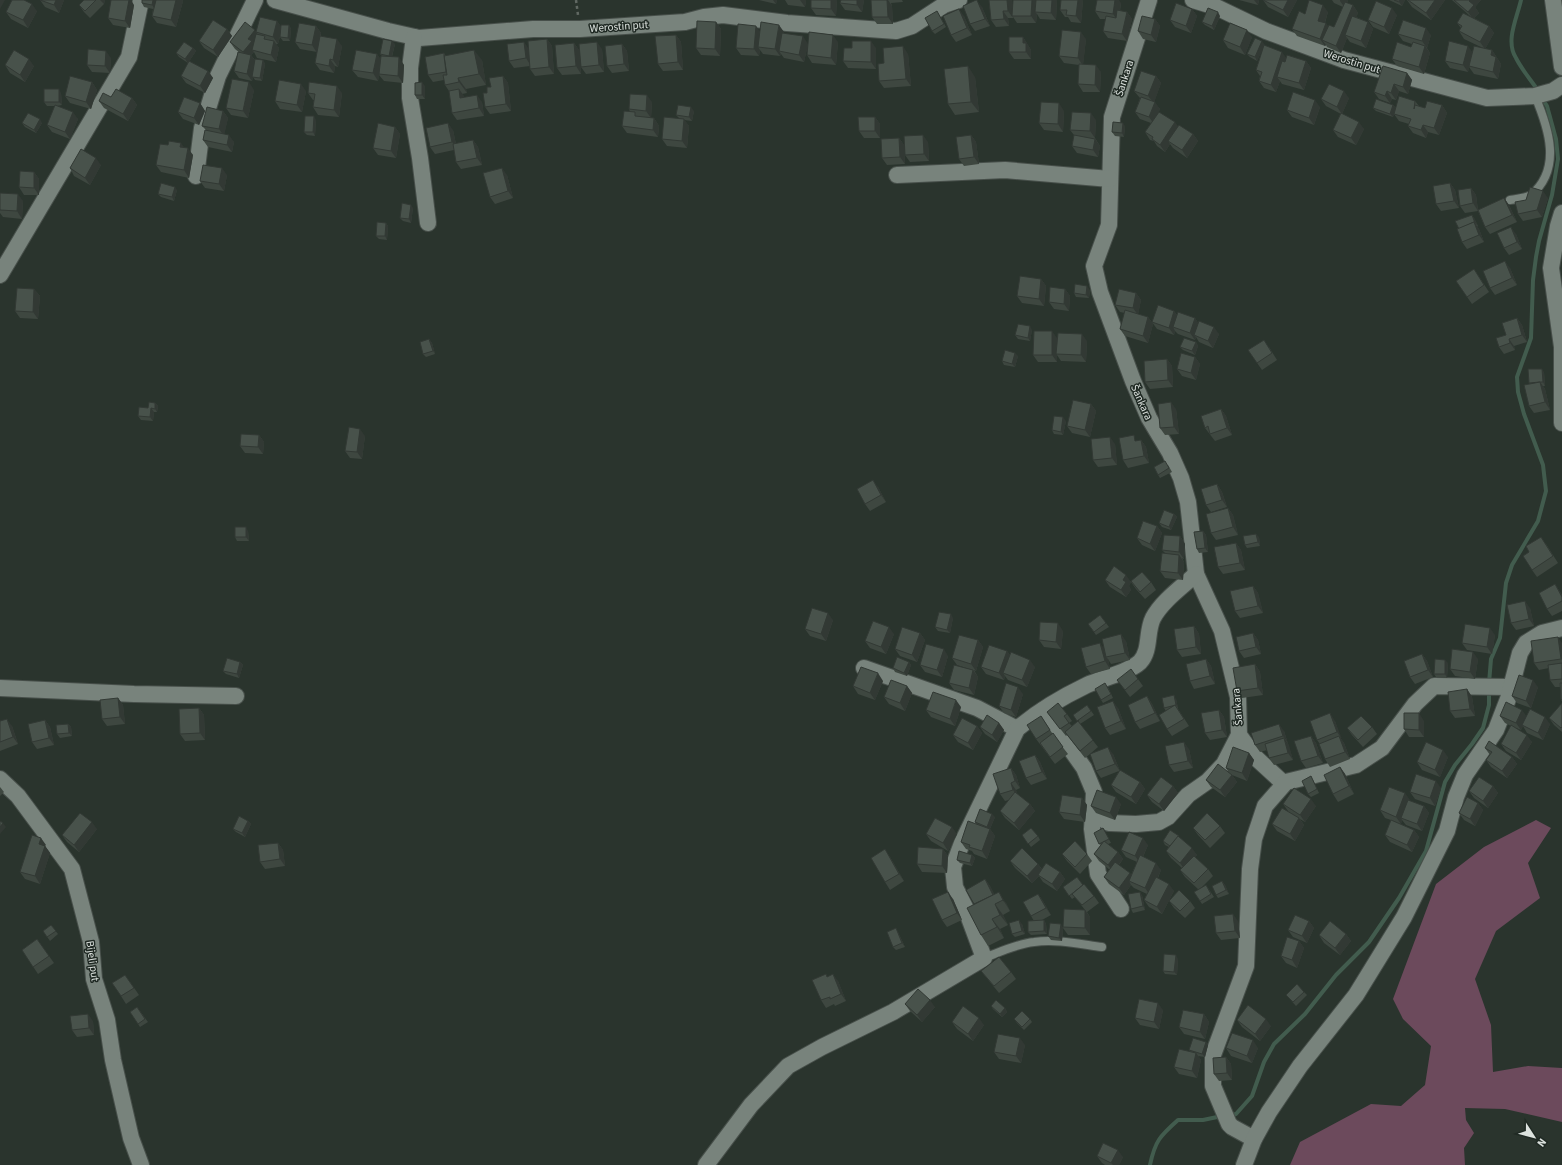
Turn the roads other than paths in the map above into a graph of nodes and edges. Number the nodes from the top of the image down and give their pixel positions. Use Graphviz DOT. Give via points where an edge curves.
graph roads {
  1 [pos="141,0"];
  2 [pos="255,0"];
  3 [pos="275,0"];
  4 [pos="959,0"];
  5 [pos="1150,0"];
  6 [pos="1193,0"];
  7 [pos="1553,0"];
  8 [pos="414,37"];
  9 [pos="1562,67"];
  10 [pos="1545,93"];
  11 [pos="897,175"];
  12 [pos="196,176"];
  13 [pos="1110,179"];
  14 [pos="1510,200"];
  15 [pos="1562,213"];
  16 [pos="428,223"];
  17 [pos="0,275"];
  18 [pos="1562,423"];
  19 [pos="1196,574"];
  20 [pos="1562,628"];
  21 [pos="864,668"];
  22 [pos="1511,687"];
  23 [pos="0,688"];
  24 [pos="236,696"];
  25 [pos="1043,710"];
  26 [pos="1017,729"];
  27 [pos="1239,735"];
  28 [pos="0,779"];
  29 [pos="1286,782"];
  30 [pos="1093,813"];
  31 [pos="1121,909"];
  32 [pos="1102,947"];
  33 [pos="984,958"];
  34 [pos="1254,1139"];
  35 [pos="141,1165"];
  36 [pos="706,1165"];
  37 [pos="1244,1165"];
  1 -- 17 [label="street" via="129,57"];
  2 -- 12 [label="street" via="218,76 202,128"];
  3 -- 8 [label="street, Werostin put"];
  4 -- 8 [label="street, Werostin put" via="944,5 912,26 896,31 787,23 723,15 647,25"];
  5 -- 13 [label="street, Šankara" via="1112,117"];
  6 -- 10 [label="street, Werostin put" via="1344,60 1487,98"];
  7 -- 9 [label="street"];
  8 -- 16 [label="street" via="410,98"];
  10 -- 14 [label="lane" via="1544,116 1552,145 1552,165 1548,177 1530,195"];
  11 -- 13 [label="street" via="1005,170"];
  13 -- 19 [label="street, Šankara" via="1109,225 1094,266 1100,292 1148,418 1170,453 1181,478 1188,502"];
  15 -- 18 [label="street" via="1551,268 1562,347"];
  19 -- 25 [label="street" via="1153,618 1144,656 1139,662 1087,685"];
  19 -- 27 [label="street, Šankara" via="1222,631 1238,698"];
  20 -- 22 [label="street" via="1542,633 1526,643 1520,653"];
  21 -- 26 [label="street" via="977,708"];
  22 -- 29 [label="street" via="1434,686 1415,704 1382,748 1356,765"];
  22 -- 34 [label="street" via="1496,730 1465,775 1447,832 1404,917 1356,995 1300,1066"];
  23 -- 24 [label="street"];
  25 -- 26 [label="street"];
  25 -- 30 [label="street" via="1084,768 1094,792"];
  26 -- 33 [label="street" via="953,867 955,887"];
  27 -- 29 [label="street, Šankara" via="1255,757 1280,780"];
  27 -- 30 [label="street" via="1224,764 1208,781 1188,795 1168,817 1159,822 1109,823"];
  28 -- 35 [label="street, Bijeli put" via="18,796 72,869 91,942 94,979 107,1020 113,1060 131,1138"];
  29 -- 34 [label="street" via="1265,806 1254,839 1250,869 1246,966 1213,1054 1213,1086 1229,1124"];
  30 -- 31 [label="street" via="1092,829 1098,874"];
  32 -- 33 [label="lane" via="1060,941 1034,942 1014,946"];
  33 -- 36 [label="street" via="893,1012 788,1066 751,1106"];
  34 -- 37 [label="street"];
}
